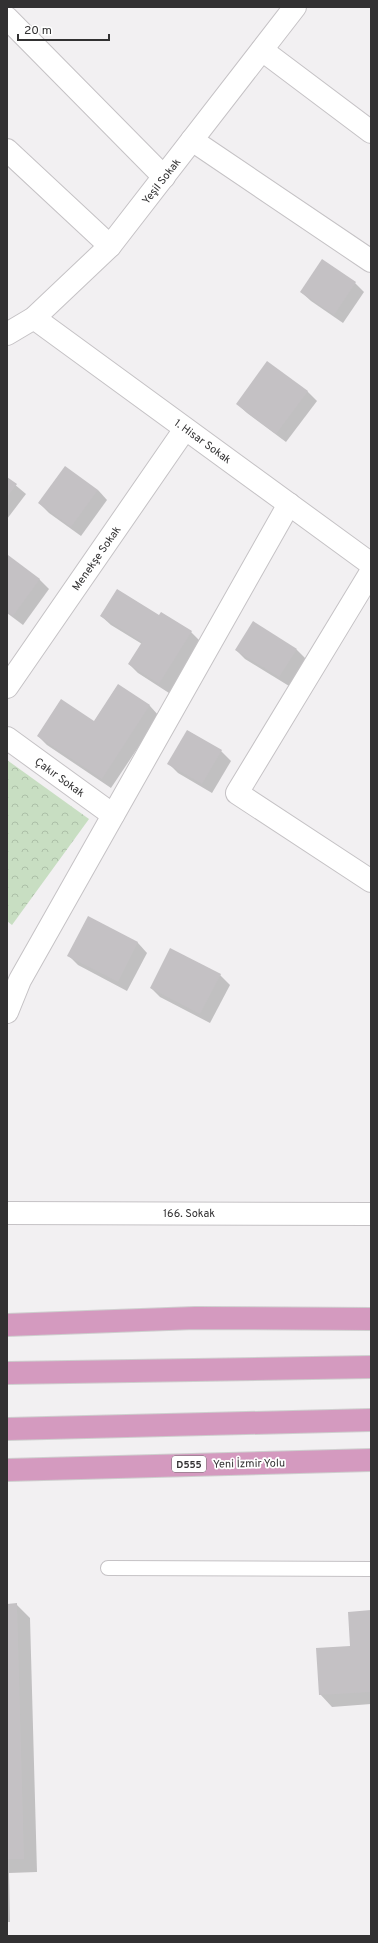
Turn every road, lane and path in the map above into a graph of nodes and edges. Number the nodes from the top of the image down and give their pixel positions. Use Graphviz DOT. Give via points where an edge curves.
graph roads {
  1 [pos="295,7"];
  2 [pos="7,18"];
  3 [pos="262,50"];
  4 [pos="371,132"];
  5 [pos="192,140"];
  6 [pos="7,150"];
  7 [pos="164,177"];
  8 [pos="110,246"];
  9 [pos="371,261"];
  10 [pos="34,318"];
  11 [pos="7,334"];
  12 [pos="185,429"];
  13 [pos="289,504"];
  14 [pos="371,564"];
  15 [pos="371,572"];
  16 [pos="7,687"];
  17 [pos="7,738"];
  18 [pos="113,815"];
  19 [pos="371,881"];
  20 [pos="13,976"];
  21 [pos="7,1012"];
  22 [pos="7,1213"];
  23 [pos="371,1214"];
  24 [pos="371,1319"];
  25 [pos="7,1325"];
  26 [pos="371,1367"];
  27 [pos="7,1373"];
  28 [pos="371,1420"];
  29 [pos="7,1429"];
  30 [pos="371,1460"];
  31 [pos="7,1470"];
  32 [pos="108,1568"];
  33 [pos="371,1569"];
  1 -- 3 [label="street, Yeşil Sokak"];
  2 -- 7 [label="street"];
  3 -- 4 [label="street"];
  3 -- 5 [label="street, Yeşil Sokak"];
  5 -- 7 [label="street, Yeşil Sokak"];
  5 -- 9 [label="street"];
  6 -- 8 [label="street"];
  7 -- 8 [label="street, Yeşil Sokak"];
  8 -- 10 [label="street, Yeşil Sokak"];
  10 -- 11 [label="street, Yeşil Sokak"];
  10 -- 12 [label="street, 1. Hisar Sokak"];
  12 -- 13 [label="street, 1. Hisar Sokak"];
  12 -- 16 [label="street, Menekşe Sokak"];
  13 -- 14 [label="street, 1. Hisar Sokak"];
  13 -- 18 [label="street"];
  15 -- 19 [label="street" via="237,793"];
  17 -- 18 [label="street, Çakır Sokak"];
  18 -- 20 [label="street"];
  20 -- 21 [label="street"];
  22 -- 23 [label="street, 166. Sokak"];
  24 -- 25 [label="highway" via="195,1318"];
  26 -- 27 [label="highway"];
  28 -- 29 [label="highway"];
  30 -- 31 [label="highway, Yeni İzmir Yolu / D555"];
  32 -- 33 [label="lane"];
}
